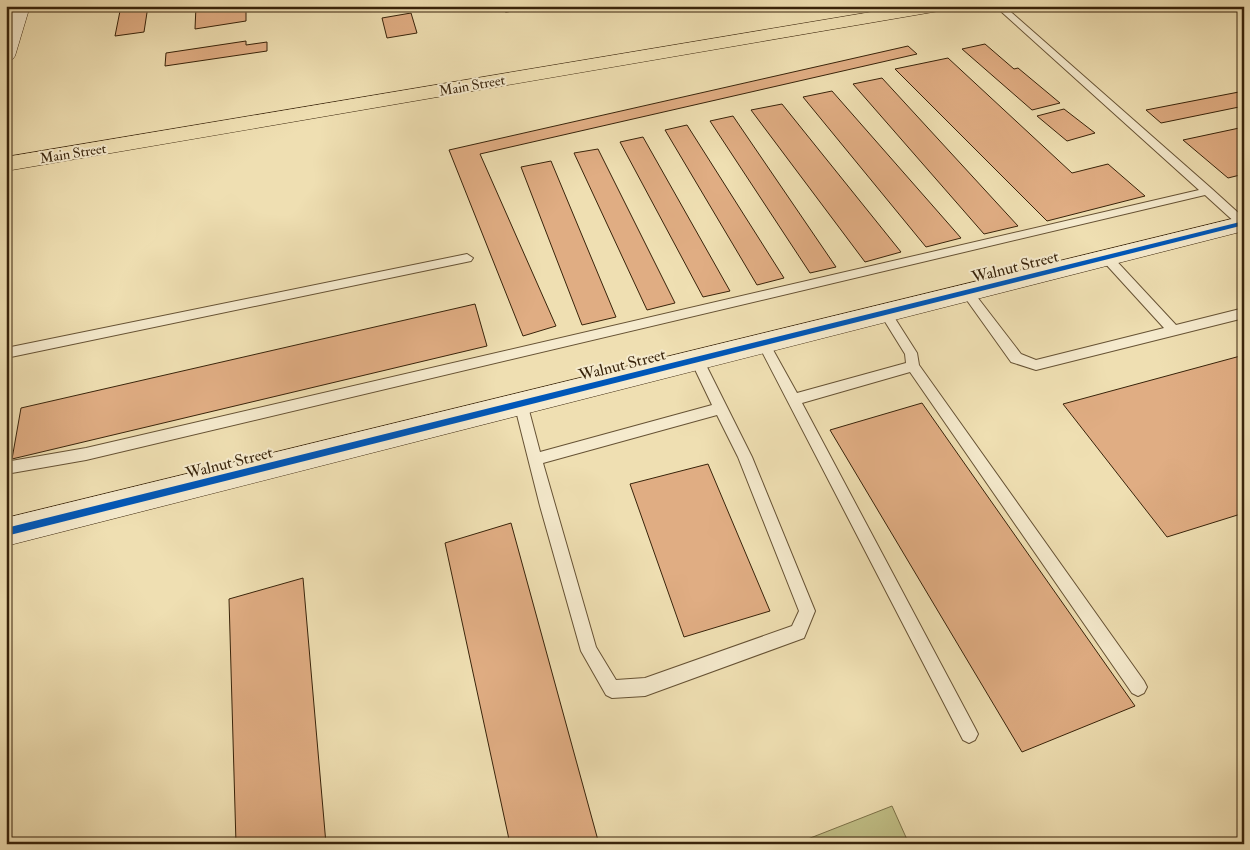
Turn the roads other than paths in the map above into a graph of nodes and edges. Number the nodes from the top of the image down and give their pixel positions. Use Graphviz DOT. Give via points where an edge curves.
graph roads {
  1 [pos="22,6"];
  2 [pos="939,6"];
  3 [pos="999,6"];
  4 [pos="6,56"];
  5 [pos="6,164"];
  6 [pos="1208,191"];
  7 [pos="1242,226"];
  8 [pos="1106,257"];
  9 [pos="467,258"];
  10 [pos="967,292"];
  11 [pos="885,312"];
  12 [pos="1244,313"];
  13 [pos="1174,331"];
  14 [pos="763,342"];
  15 [pos="6,353"];
  16 [pos="696,359"];
  17 [pos="913,366"];
  18 [pos="793,400"];
  19 [pos="521,403"];
  20 [pos="720,409"];
  21 [pos="535,459"];
  22 [pos="6,464"];
  23 [pos="6,532"];
  24 [pos="1138,687"];
  25 [pos="969,734"];
  1 -- 4 [label="street"];
  2 -- 5 [label="main road, Main Street"];
  3 -- 6 [label="lane"];
  6 -- 7 [label="lane"];
  6 -- 22 [label="lane" via="86,454 8,468"];
  7 -- 8 [label="street, Walnut Street"];
  8 -- 10 [label="street, Walnut Street"];
  8 -- 13 [label="lane"];
  9 -- 15 [label="lane"];
  10 -- 11 [label="street, Walnut Street"];
  10 -- 13 [label="lane" via="1016,358 1036,365"];
  11 -- 14 [label="street, Walnut Street"];
  11 -- 17 [label="lane" via="911,352"];
  12 -- 13 [label="lane"];
  14 -- 16 [label="street, Walnut Street"];
  14 -- 18 [label="lane"];
  16 -- 19 [label="street, Walnut Street"];
  16 -- 20 [label="lane"];
  17 -- 18 [label="lane"];
  17 -- 24 [label="lane"];
  18 -- 25 [label="lane"];
  19 -- 21 [label="lane"];
  19 -- 23 [label="street, Walnut Street"];
  20 -- 21 [label="lane"];
  20 -- 21 [label="lane" via="744,457 807,611 798,632 645,687 612,689 588,651"];
}
